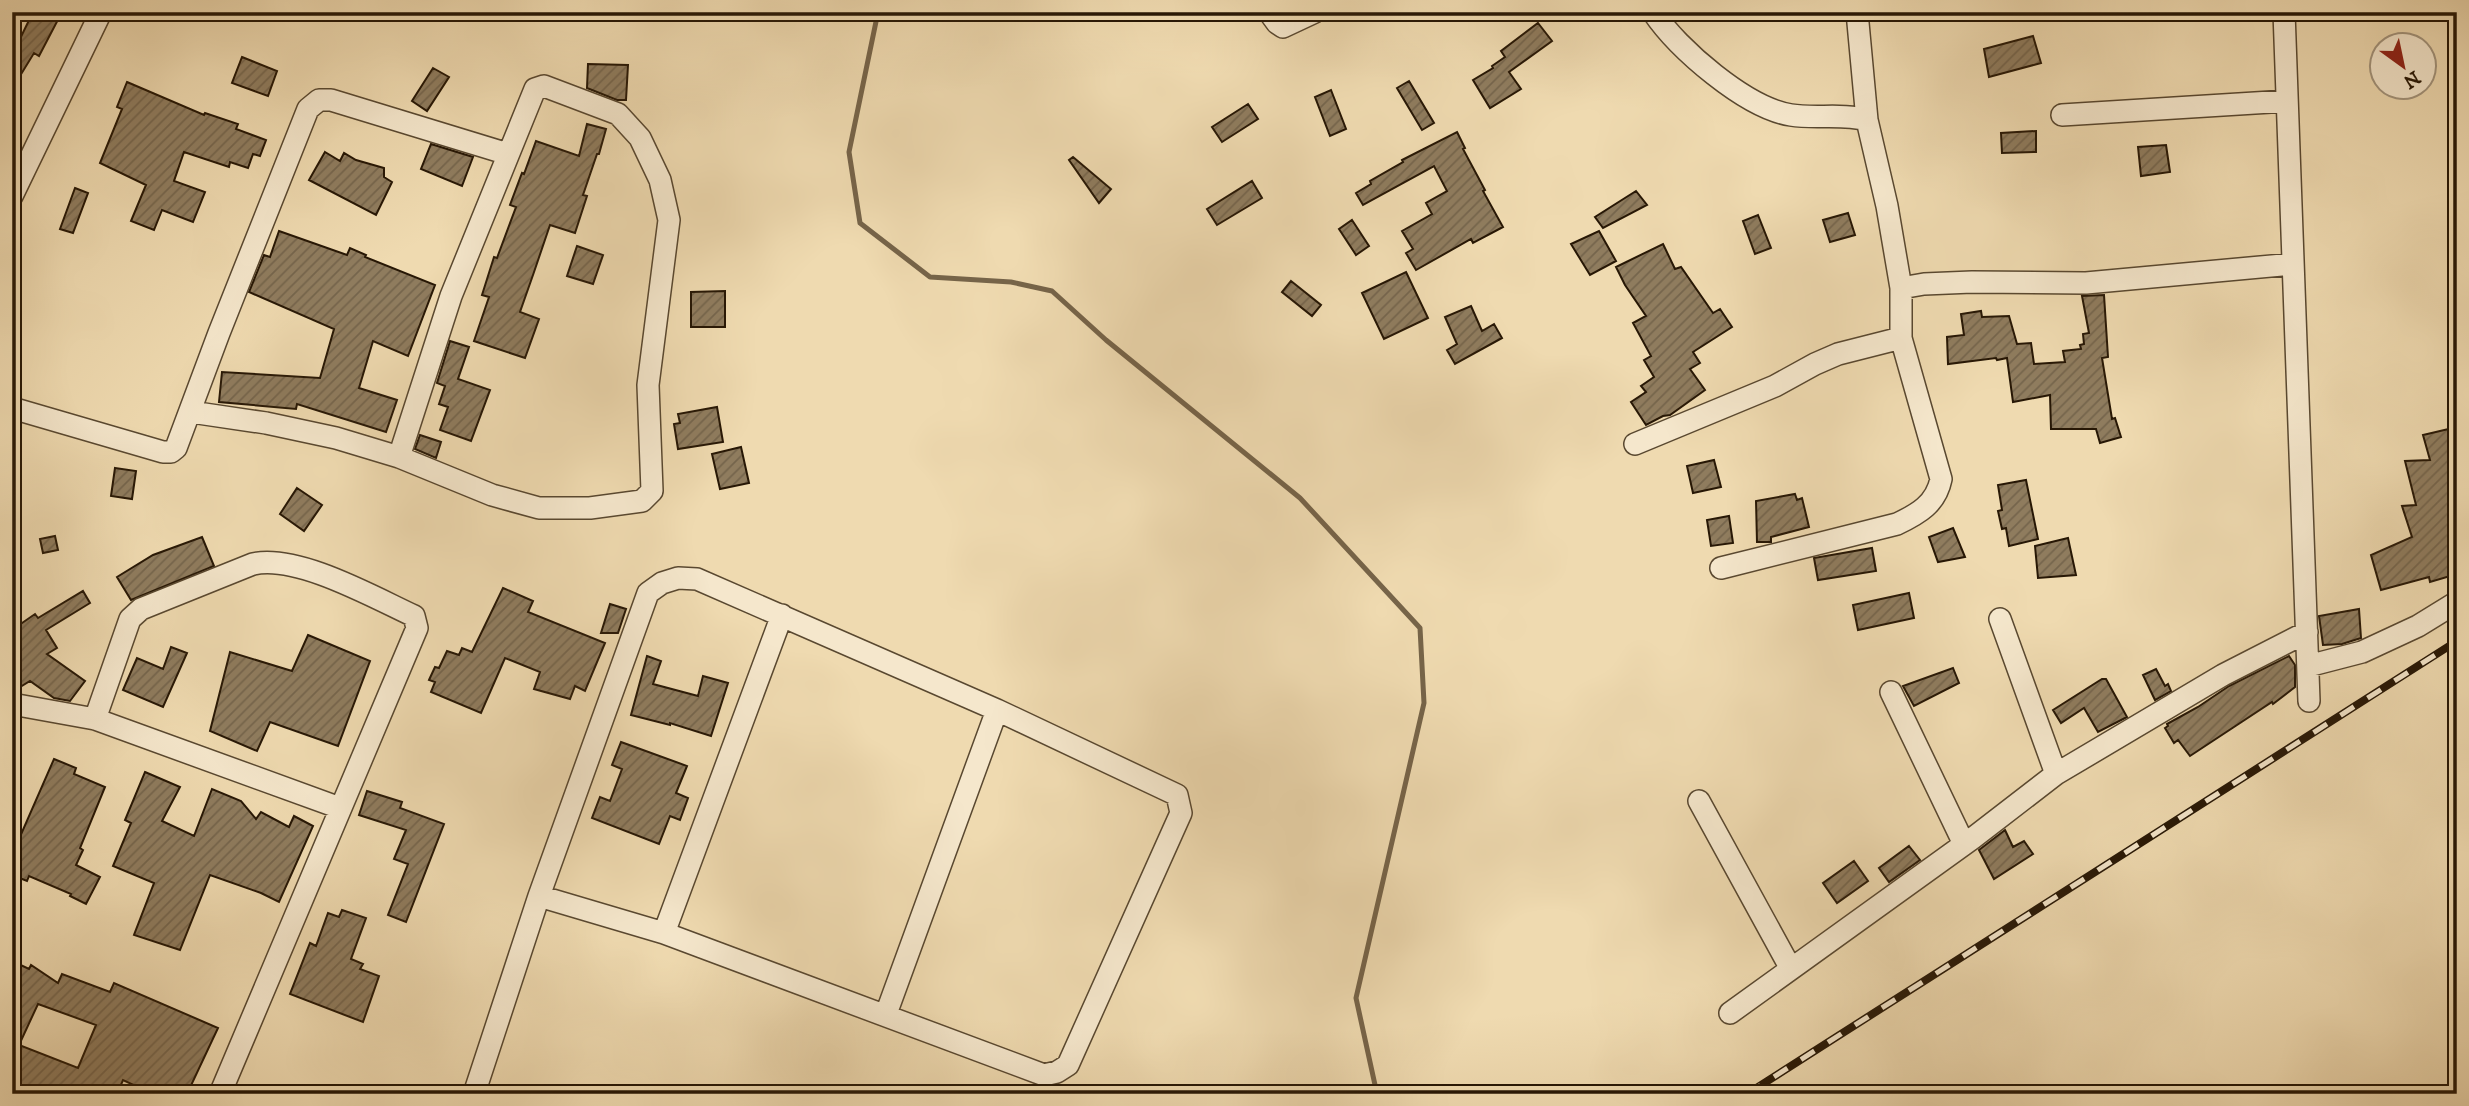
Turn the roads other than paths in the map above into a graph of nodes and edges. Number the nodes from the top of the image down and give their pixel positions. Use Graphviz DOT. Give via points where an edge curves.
graph roads {
  1 [pos="1269,12"];
  2 [pos="1315,12"];
  3 [pos="1653,12"];
  4 [pos="1857,12"];
  5 [pos="2284,12"];
  6 [pos="92,16"];
  7 [pos="2287,101"];
  8 [pos="2062,115"];
  9 [pos="1867,120"];
  10 [pos="508,154"];
  11 [pos="12,196"];
  12 [pos="2293,264"];
  13 [pos="1901,288"];
  14 [pos="1901,338"];
  15 [pos="12,408"];
  16 [pos="191,412"];
  17 [pos="1636,444"];
  18 [pos="398,457"];
  19 [pos="1721,568"];
  20 [pos="2457,603"];
  21 [pos="782,615"];
  22 [pos="2000,619"];
  23 [pos="2306,632"];
  24 [pos="2308,666"];
  25 [pos="1891,692"];
  26 [pos="2309,701"];
  27 [pos="12,704"];
  28 [pos="997,710"];
  29 [pos="95,719"];
  30 [pos="2056,774"];
  31 [pos="1699,800"];
  32 [pos="340,808"];
  33 [pos="1964,844"];
  34 [pos="539,896"];
  35 [pos="664,933"];
  36 [pos="1791,969"];
  37 [pos="1730,1013"];
  38 [pos="886,1014"];
  39 [pos="478,1093"];
  40 [pos="220,1094"];
  1 -- 2 [label="street" via="1283,27"];
  3 -- 9 [label="street" via="1706,68 1754,102 1789,115"];
  4 -- 9 [label="street"];
  5 -- 7 [label="street"];
  6 -- 11 [label="street"];
  7 -- 8 [label="street"];
  7 -- 12 [label="street"];
  9 -- 13 [label="street"];
  10 -- 16 [label="street" via="319,100 308,109"];
  10 -- 18 [label="street" via="451,296"];
  10 -- 18 [label="street" via="535,89 544,86 618,114 639,138 660,180 670,220 648,385 652,491 642,501 540,508 492,495"];
  12 -- 13 [label="street" via="2086,283 1972,282"];
  12 -- 23 [label="street"];
  13 -- 14 [label="street"];
  14 -- 17 [label="street" via="1815,363 1775,386"];
  14 -- 19 [label="street" via="1941,479 1931,503 1896,524"];
  15 -- 16 [label="street" via="163,452 176,448"];
  16 -- 18 [label="street" via="266,422"];
  20 -- 24 [label="street" via="2362,652"];
  21 -- 28 [label="street"];
  21 -- 34 [label="street" via="697,579 678,578 648,593"];
  21 -- 35 [label="street"];
  22 -- 30 [label="street"];
  23 -- 24 [label="street"];
  23 -- 30 [label="street" via="2223,675"];
  24 -- 26 [label="street"];
  25 -- 33 [label="street"];
  27 -- 29 [label="street"];
  28 -- 38 [label="street"];
  28 -- 38 [label="street" via="1177,795 1181,813 1068,1065 1044,1075"];
  29 -- 32 [label="street"];
  29 -- 32 [label="street" via="130,620 141,610 264,561 323,574 417,621"];
  30 -- 33 [label="street"];
  31 -- 36 [label="street"];
  32 -- 40 [label="street"];
  33 -- 36 [label="street"];
  34 -- 35 [label="street"];
  34 -- 39 [label="street"];
  35 -- 38 [label="street"];
  36 -- 37 [label="street"];
}
